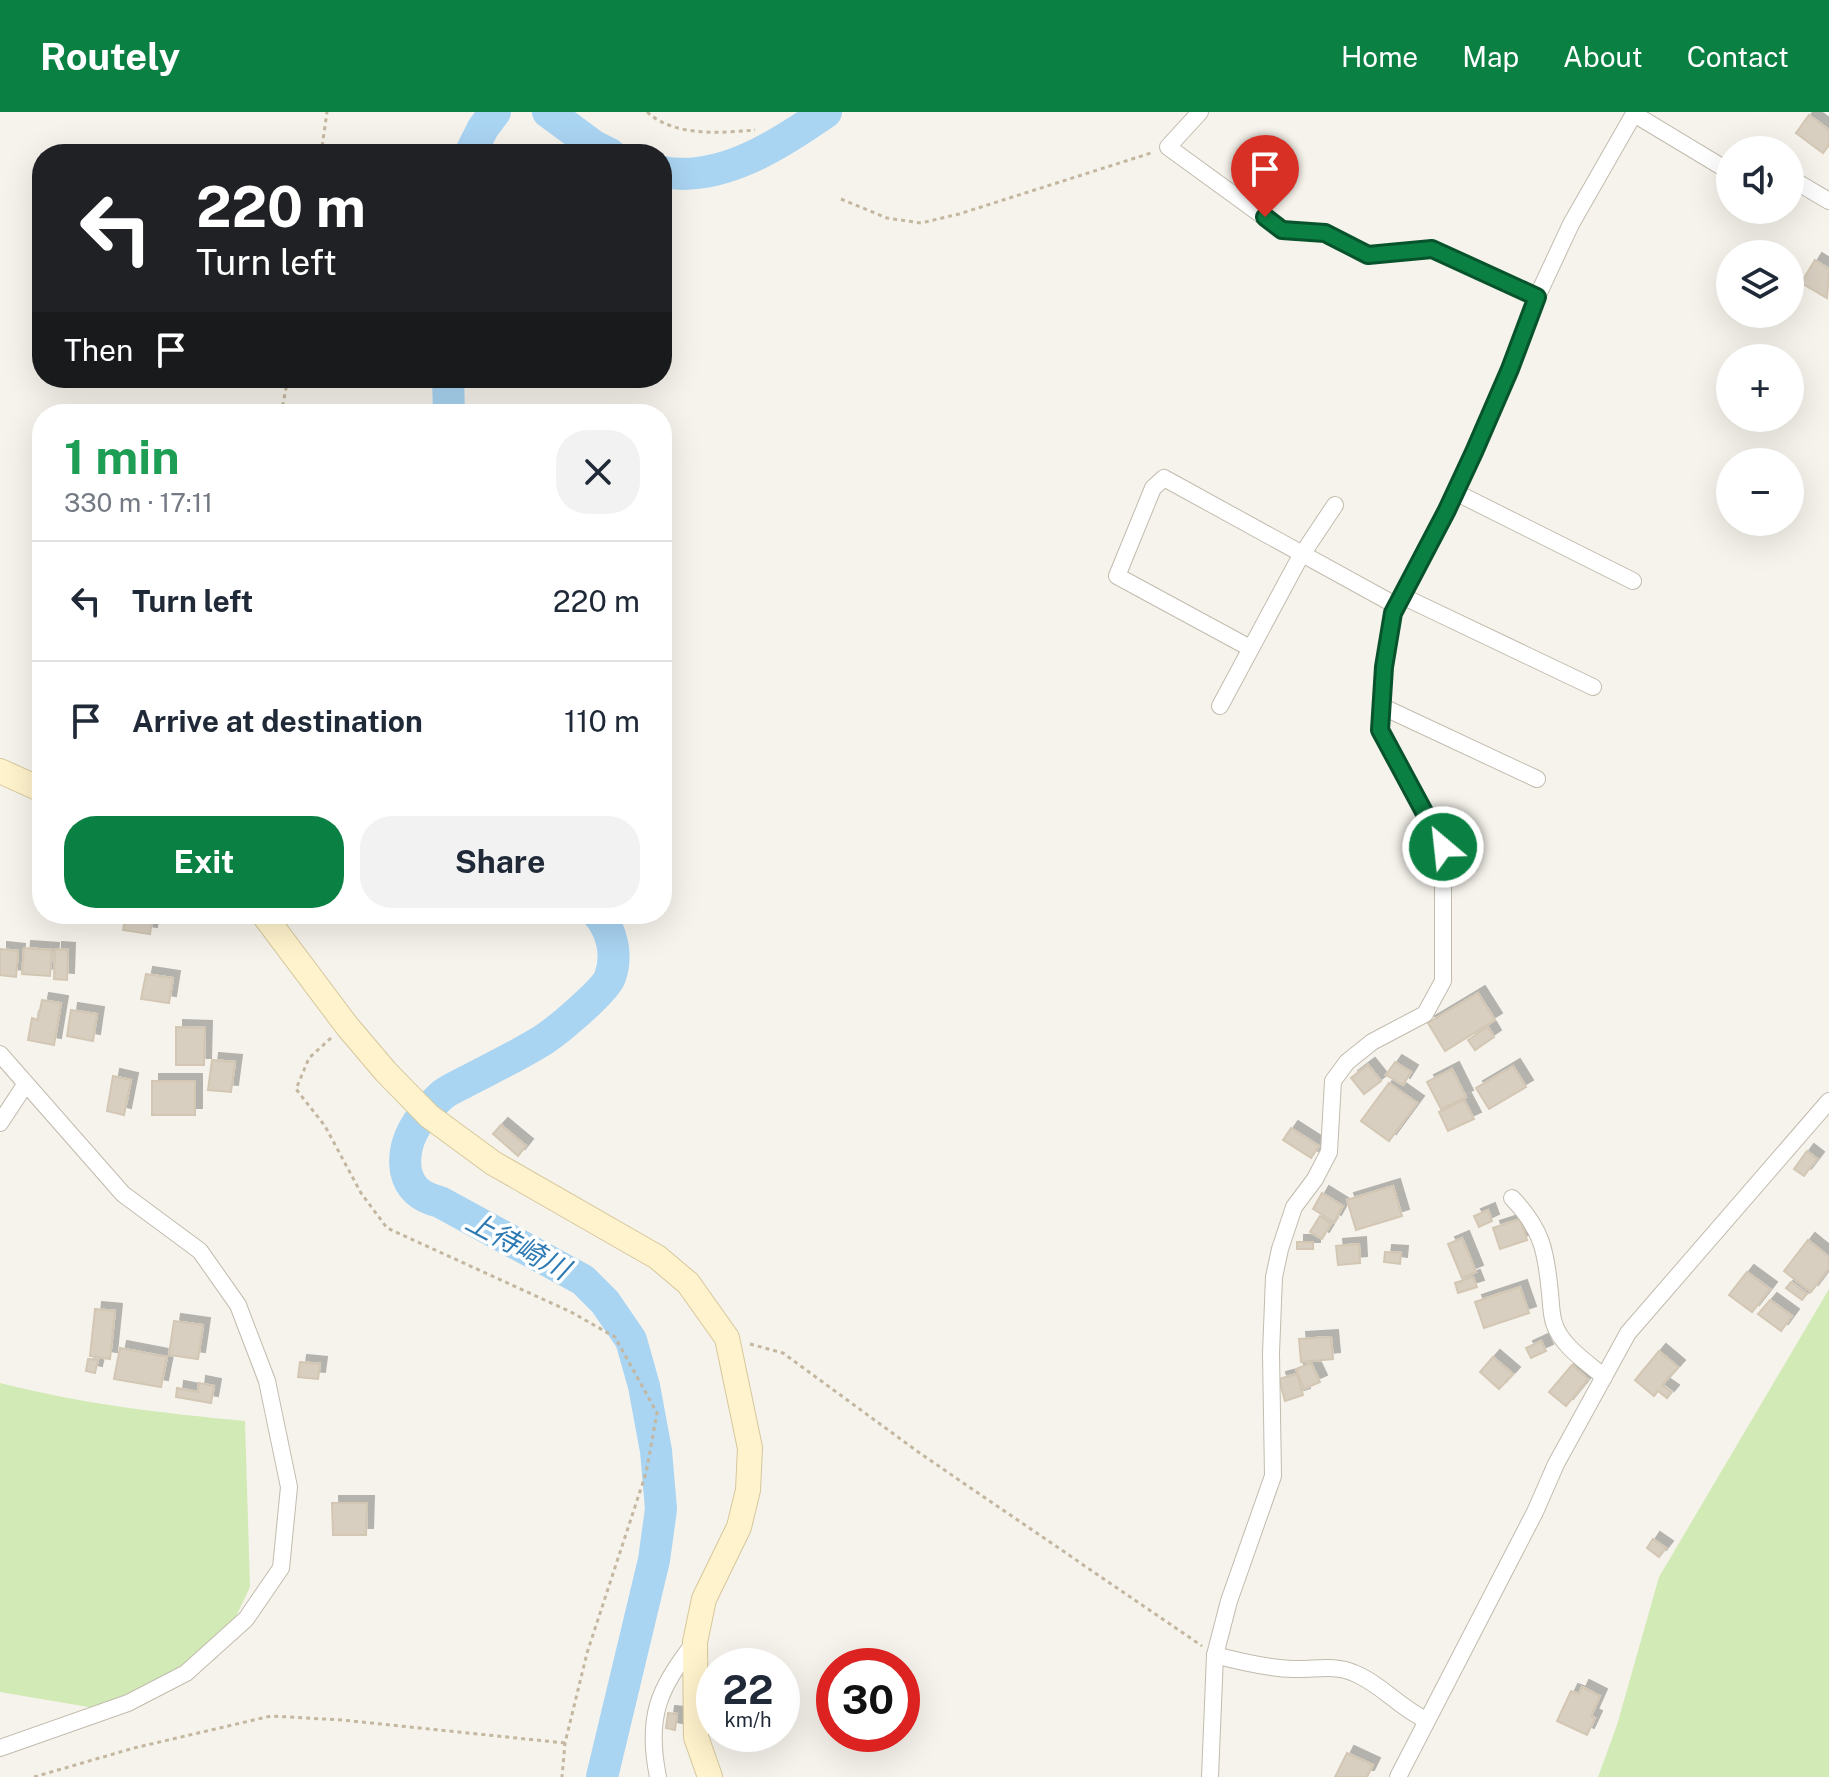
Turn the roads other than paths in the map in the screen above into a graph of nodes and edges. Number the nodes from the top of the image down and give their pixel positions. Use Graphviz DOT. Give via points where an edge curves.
graph roads {
  1 [pos="1200,112"];
  2 [pos="1634,113"];
  3 [pos="1716,163"];
  4 [pos="1804,186"];
  5 [pos="1829,201"];
  6 [pos="1537,297"];
  7 [pos="1455,492"];
  8 [pos="1335,505"];
  9 [pos="1303,553"];
  10 [pos="1633,581"];
  11 [pos="1400,601"];
  12 [pos="1250,648"];
  13 [pos="1593,687"];
  14 [pos="1220,706"];
  15 [pos="1381,706"];
  16 [pos="0,771"];
  17 [pos="1537,779"];
  18 [pos="32,785"];
  19 [pos="270,924"];
  20 [pos="0,1054"];
  21 [pos="25,1085"];
  22 [pos="1829,1101"];
  23 [pos="0,1123"];
  24 [pos="1512,1198"];
  25 [pos="1604,1377"];
  26 [pos="695,1642"];
  27 [pos="1215,1655"];
  28 [pos="1426,1720"];
  29 [pos="0,1748"];
  30 [pos="658,1777"];
  31 [pos="710,1777"];
  32 [pos="1210,1777"];
  33 [pos="1398,1777"];
  1 -- 6 [label="street" via="1168,147 1282,230 1325,233 1368,255 1432,249"];
  2 -- 3 [label="street"];
  2 -- 6 [label="street"];
  4 -- 5 [label="street"];
  6 -- 7 [label="street"];
  7 -- 10 [label="street"];
  7 -- 11 [label="street"];
  8 -- 9 [label="street"];
  9 -- 11 [label="street"];
  9 -- 12 [label="street"];
  9 -- 12 [label="street" via="1164,478 1153,488 1117,576"];
  11 -- 13 [label="street"];
  11 -- 15 [label="street" via="1393,613"];
  12 -- 14 [label="street"];
  15 -- 17 [label="street"];
  15 -- 27 [label="street" via="1380,730 1443,847 1443,981 1425,1014 1372,1042 1333,1081 1329,1152 1294,1207 1274,1277 1273,1476"];
  16 -- 18 [label="street"];
  19 -- 26 [label="street" via="347,1026 429,1116 493,1163 657,1257 688,1283 727,1338 750,1448 748,1490 739,1527 704,1599"];
  20 -- 21 [label="street"];
  21 -- 23 [label="street"];
  21 -- 29 [label="street" via="123,1194 200,1251 238,1305 267,1381 289,1487 281,1568 246,1619 186,1673 128,1703"];
  22 -- 25 [label="street" via="1628,1333"];
  24 -- 25 [label="street" via="1541,1240 1554,1325 1568,1347"];
  25 -- 28 [label="street"];
  26 -- 30 [label="street" via="671,1672 652,1722"];
  26 -- 31 [label="street" via="696,1737"];
  27 -- 28 [label="street" via="1247,1664 1353,1671"];
  27 -- 32 [label="street"];
  28 -- 33 [label="street"];
}
